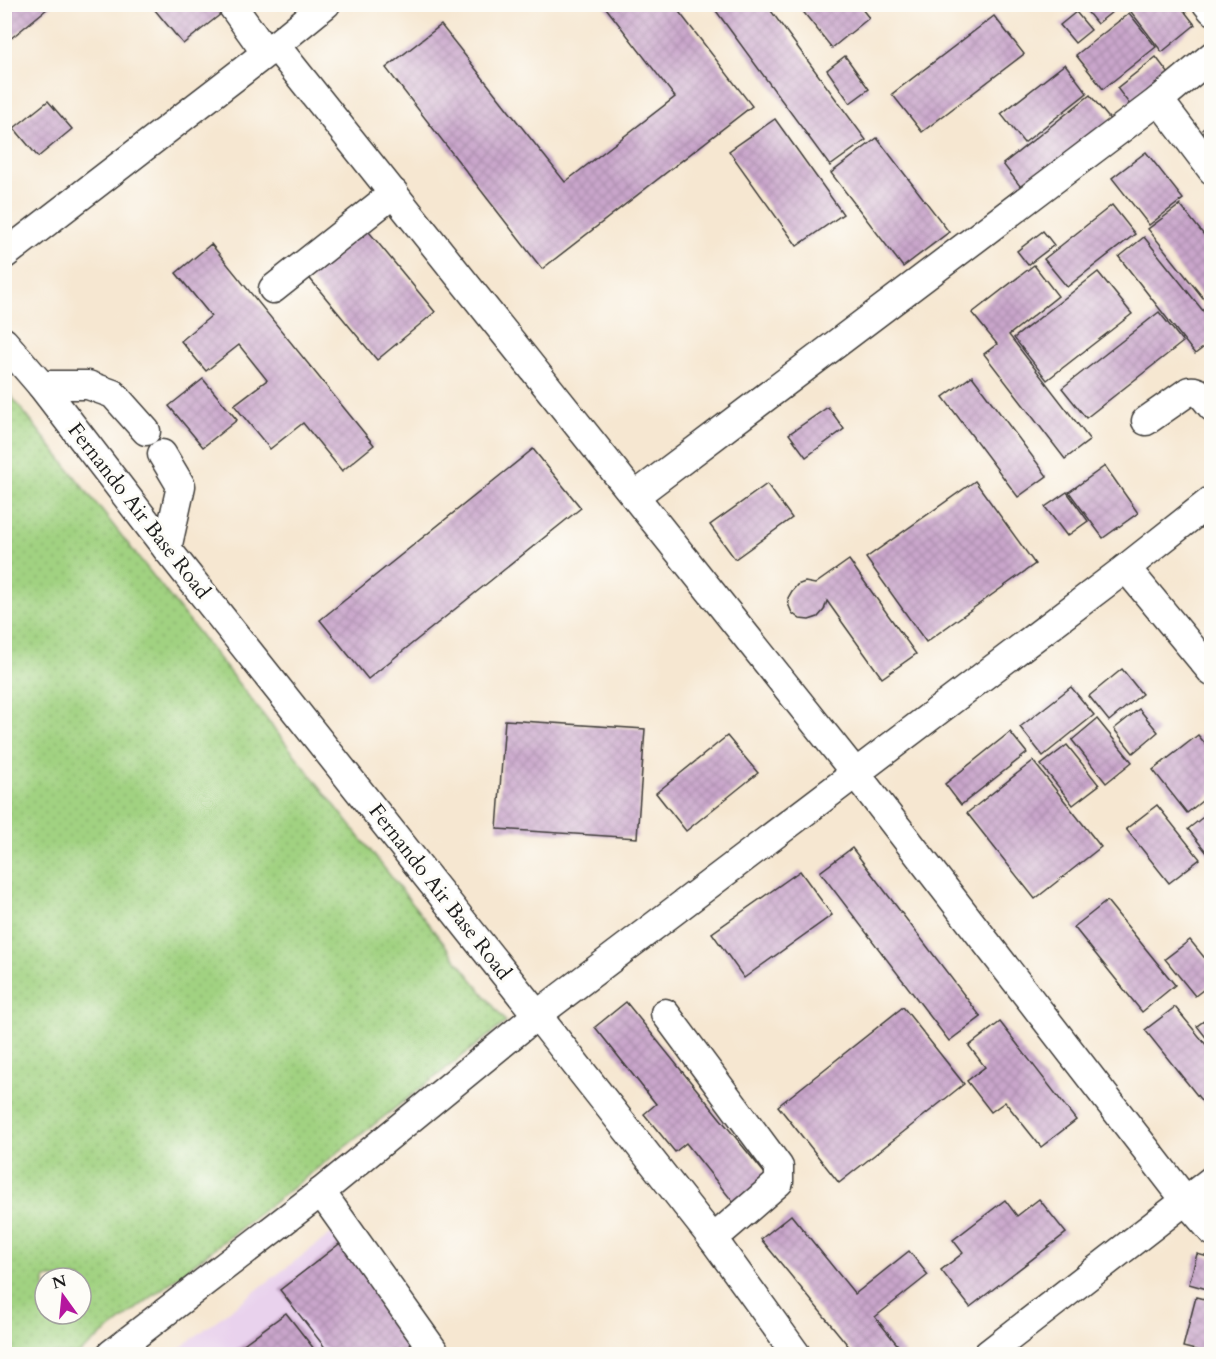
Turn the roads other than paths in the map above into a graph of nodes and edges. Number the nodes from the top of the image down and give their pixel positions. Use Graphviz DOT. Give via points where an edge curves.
graph roads {
  1 [pos="231,4"];
  2 [pos="326,4"];
  3 [pos="1207,4"];
  4 [pos="1212,10"];
  5 [pos="271,49"];
  6 [pos="1212,56"];
  7 [pos="1159,100"];
  8 [pos="1212,170"];
  9 [pos="393,193"];
  10 [pos="4,255"];
  11 [pos="273,289"];
  12 [pos="4,342"];
  13 [pos="41,385"];
  14 [pos="1212,407"];
  15 [pos="1146,421"];
  16 [pos="146,431"];
  17 [pos="162,454"];
  18 [pos="635,496"];
  19 [pos="1212,500"];
  20 [pos="167,549"];
  21 [pos="1126,568"];
  22 [pos="1212,672"];
  23 [pos="856,774"];
  24 [pos="665,1013"];
  25 [pos="537,1015"];
  26 [pos="1212,1180"];
  27 [pos="321,1192"];
  28 [pos="1186,1201"];
  29 [pos="1212,1231"];
  30 [pos="713,1239"];
  31 [pos="111,1354"];
  32 [pos="436,1354"];
  33 [pos="796,1354"];
  34 [pos="988,1354"];
  1 -- 5 [label="street"];
  2 -- 5 [label="street"];
  3 -- 4 [label="street"];
  5 -- 9 [label="street"];
  5 -- 10 [label="street"];
  6 -- 7 [label="street"];
  7 -- 8 [label="street"];
  7 -- 18 [label="street"];
  9 -- 11 [label="street"];
  9 -- 18 [label="street"];
  12 -- 13 [label="street, Fernando Air Base Road"];
  13 -- 16 [label="street" via="88,385 113,394"];
  13 -- 20 [label="street, Fernando Air Base Road"];
  14 -- 15 [label="street" via="1200,392 1189,391"];
  17 -- 20 [label="street" via="181,486"];
  18 -- 23 [label="street"];
  19 -- 21 [label="street"];
  20 -- 25 [label="street, Fernando Air Base Road"];
  21 -- 22 [label="street"];
  21 -- 23 [label="street"];
  23 -- 25 [label="street"];
  23 -- 28 [label="street"];
  24 -- 30 [label="street" via="779,1167 779,1182"];
  25 -- 27 [label="street"];
  25 -- 30 [label="street, Fernando Air Base Road"];
  26 -- 28 [label="street"];
  27 -- 31 [label="street"];
  27 -- 32 [label="street"];
  28 -- 29 [label="street"];
  28 -- 34 [label="street"];
  30 -- 33 [label="street, Fernando Air Base Road"];
}
